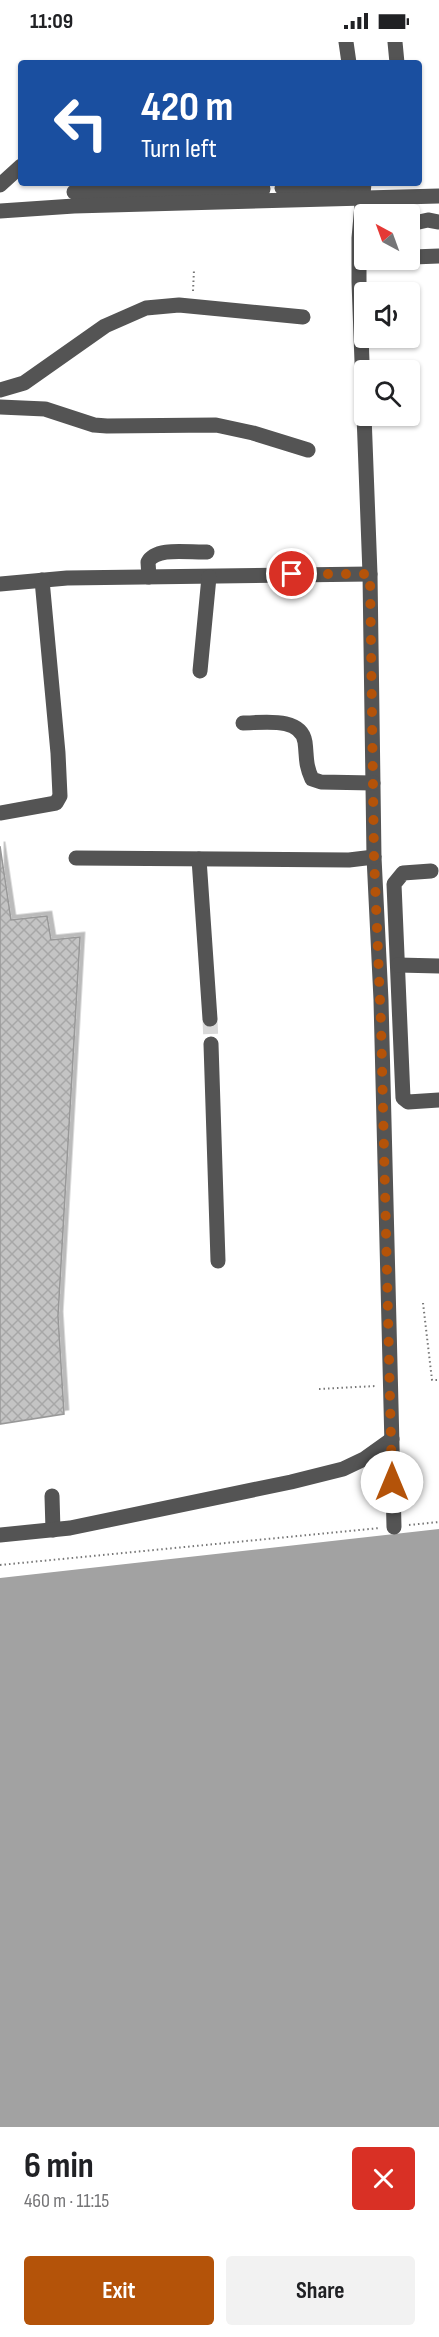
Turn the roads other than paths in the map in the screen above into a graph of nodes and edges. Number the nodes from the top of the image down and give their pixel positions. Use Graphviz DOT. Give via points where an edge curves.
graph roads {
  1 [pos="346,42"];
  2 [pos="395,42"];
  3 [pos="349,60"];
  4 [pos="397,60"];
  5 [pos="18,169"];
  6 [pos="0,185"];
  7 [pos="315,186"];
  8 [pos="364,186"];
  9 [pos="282,188"];
  10 [pos="263,189"];
  11 [pos="409,190"];
  12 [pos="74,194"];
  13 [pos="439,196"];
  14 [pos="362,199"];
  15 [pos="0,211"];
  16 [pos="420,222"];
  17 [pos="439,222"];
  18 [pos="439,256"];
  19 [pos="420,257"];
  20 [pos="303,317"];
  21 [pos="0,390"];
  22 [pos="0,407"];
  23 [pos="308,450"];
  24 [pos="207,552"];
  25 [pos="370,574"];
  26 [pos="149,577"];
  27 [pos="209,577"];
  28 [pos="42,580"];
  29 [pos="0,584"];
  30 [pos="200,671"];
  31 [pos="243,723"];
  32 [pos="373,783"];
  33 [pos="0,813"];
  34 [pos="374,857"];
  35 [pos="76,858"];
  36 [pos="199,859"];
  37 [pos="431,871"];
  38 [pos="398,965"];
  39 [pos="439,966"];
  40 [pos="210,1019"];
  41 [pos="211,1044"];
  42 [pos="439,1100"];
  43 [pos="218,1261"];
  44 [pos="392,1439"];
  45 [pos="52,1496"];
  46 [pos="393,1522"];
  47 [pos="53,1530"];
  48 [pos="0,1535"];
  1 -- 3 [label="street"];
  2 -- 4 [label="street"];
  5 -- 6 [label="street"];
  7 -- 9 [label="street"];
  8 -- 14 [label="street"];
  10 -- 12 [label="street"];
  11 -- 13 [label="street"];
  11 -- 14 [label="street"];
  12 -- 14 [label="street"];
  12 -- 15 [label="street"];
  14 -- 25 [label="street" via="359,282"];
  16 -- 17 [label="street"];
  18 -- 19 [label="street"];
  20 -- 21 [label="street" via="192,306 146,308 83,339 24,383"];
  22 -- 23 [label="street" via="45,409 107,426 216,425"];
  24 -- 26 [label="street" via="153,555 148,562"];
  25 -- 27 [label="street"];
  25 -- 32 [label="street"];
  26 -- 27 [label="street"];
  26 -- 28 [label="street"];
  27 -- 30 [label="street"];
  28 -- 29 [label="street"];
  28 -- 33 [label="street" via="60,796 56,803"];
  31 -- 32 [label="street" via="291,724 299,729 305,739 306,766 312,778 321,782"];
  32 -- 34 [label="street"];
  34 -- 36 [label="street"];
  34 -- 44 [label="street"];
  35 -- 36 [label="street"];
  36 -- 40 [label="street"];
  37 -- 38 [label="street" via="404,873 394,884"];
  38 -- 39 [label="street"];
  38 -- 42 [label="street" via="403,1098 408,1102"];
  41 -- 43 [label="street"];
  44 -- 46 [label="street"];
  44 -- 47 [label="street" via="342,1469"];
  45 -- 47 [label="street"];
  47 -- 48 [label="street"];
}
